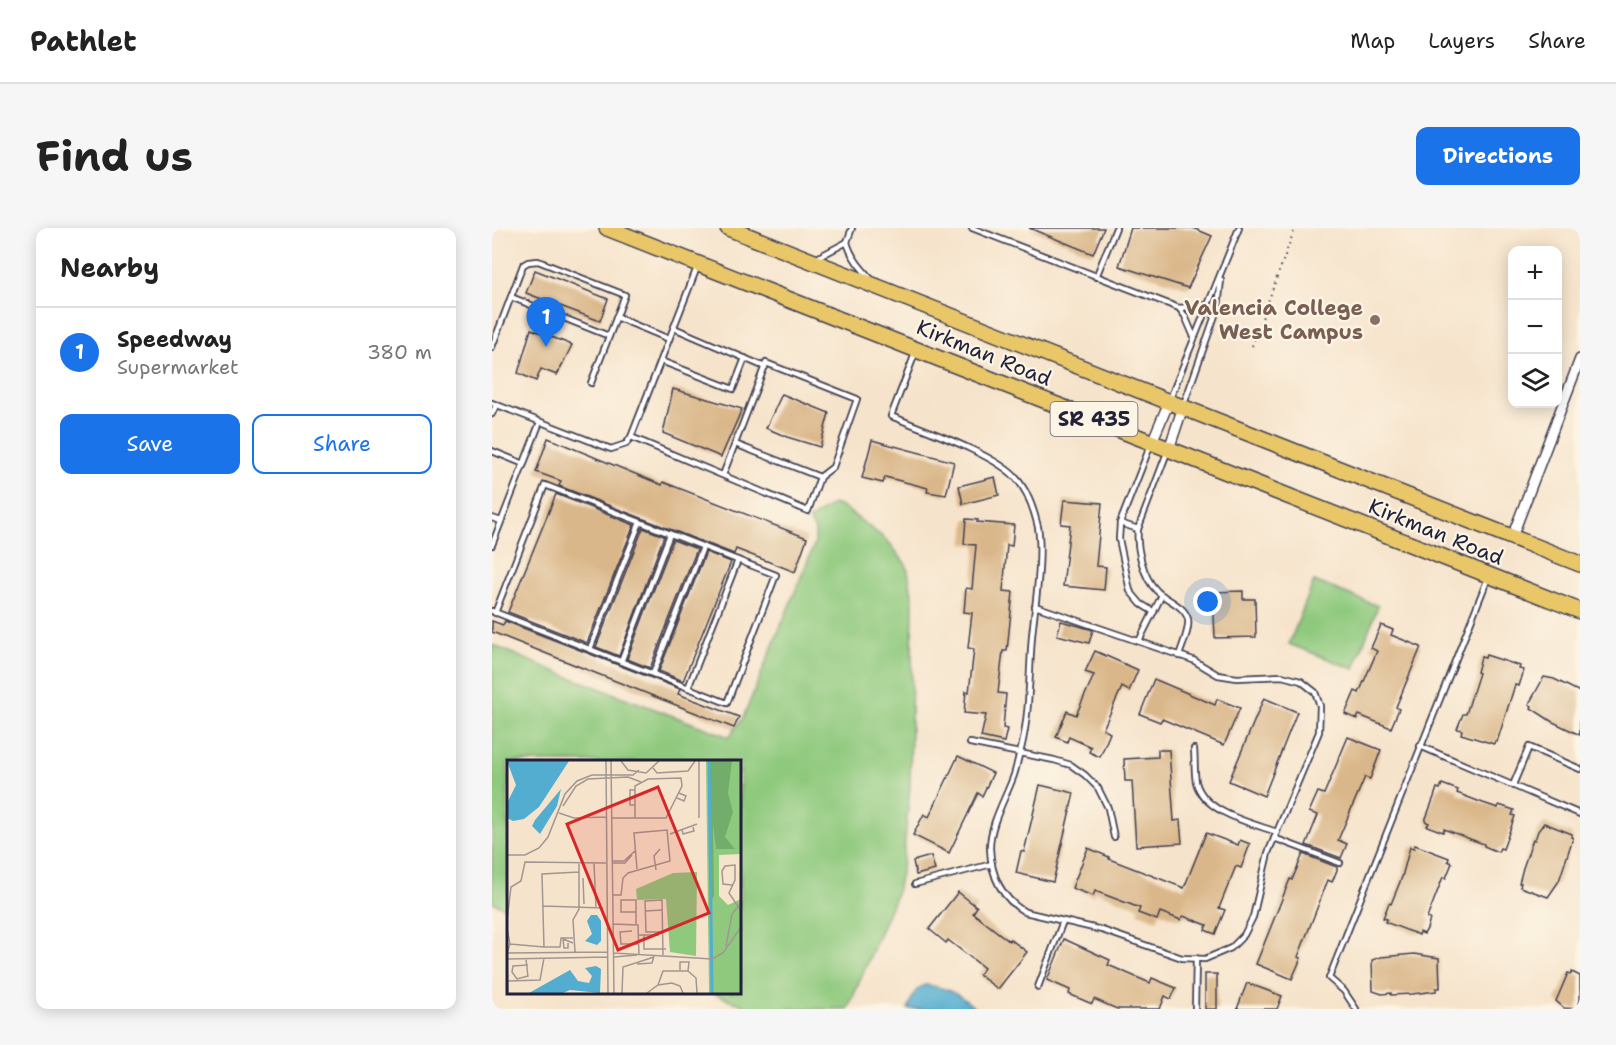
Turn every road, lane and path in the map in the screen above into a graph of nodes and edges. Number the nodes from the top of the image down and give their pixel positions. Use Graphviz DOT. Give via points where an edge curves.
graph roads {
  1 [pos="607,228"];
  2 [pos="728,228"];
  3 [pos="852,228"];
  4 [pos="972,228"];
  5 [pos="1116,228"];
  6 [pos="1239,228"];
  7 [pos="1295,228"];
  8 [pos="847,242"];
  9 [pos="811,260"];
  10 [pos="699,263"];
  11 [pos="1222,275"];
  12 [pos="1096,277"];
  13 [pos="877,286"];
  14 [pos="511,297"];
  15 [pos="1208,304"];
  16 [pos="1179,308"];
  17 [pos="616,317"];
  18 [pos="674,328"];
  19 [pos="609,336"];
  20 [pos="1194,338"];
  21 [pos="669,339"];
  22 [pos="1252,346"];
  23 [pos="492,347"];
  24 [pos="916,349"];
  25 [pos="745,358"];
  26 [pos="1580,359"];
  27 [pos="661,361"];
  28 [pos="765,367"];
  29 [pos="591,383"];
  30 [pos="494,404"];
  31 [pos="1176,405"];
  32 [pos="492,414"];
  33 [pos="540,422"];
  34 [pos="631,437"];
  35 [pos="1152,442"];
  36 [pos="735,444"];
  37 [pos="1169,448"];
  38 [pos="492,451"];
  39 [pos="524,464"];
  40 [pos="723,475"];
  41 [pos="820,477"];
  42 [pos="492,518"];
  43 [pos="501,521"];
  44 [pos="640,522"];
  45 [pos="1120,523"];
  46 [pos="1138,529"];
  47 [pos="670,534"];
  48 [pos="1512,537"];
  49 [pos="492,545"];
  50 [pos="703,547"];
  51 [pos="738,560"];
  52 [pos="1580,564"];
  53 [pos="1489,575"];
  54 [pos="1162,595"];
  55 [pos="1035,606"];
  56 [pos="1580,611"];
  57 [pos="494,612"];
  58 [pos="1154,612"];
  59 [pos="1139,641"];
  60 [pos="590,649"];
  61 [pos="1179,656"];
  62 [pos="621,662"];
  63 [pos="653,674"];
  64 [pos="688,688"];
  65 [pos="970,743"];
  66 [pos="1420,746"];
  67 [pos="1194,749"];
  68 [pos="1019,753"];
  69 [pos="1580,769"];
  70 [pos="1513,785"];
  71 [pos="1580,814"];
  72 [pos="1275,835"];
  73 [pos="1114,837"];
  74 [pos="1340,863"];
  75 [pos="992,864"];
  76 [pos="915,884"];
  77 [pos="1063,921"];
  78 [pos="1196,958"];
  79 [pos="1038,987"];
  80 [pos="1195,1009"];
  81 [pos="1356,1009"];
  1 -- 10 [label="main road, Kirkman Road / SR 435"];
  2 -- 9 [label="main road, Kirkman Road / SR 435"];
  3 -- 8 [label="lane"];
  4 -- 12 [label="lane"];
  5 -- 12 [label="lane"];
  6 -- 11 [label="lane"];
  7 -- 22 [label="path"];
  8 -- 9 [label="lane"];
  8 -- 13 [label="lane" via="859,266"];
  9 -- 13 [label="main road, Kirkman Road / SR 435"];
  10 -- 18 [label="lane"];
  10 -- 24 [label="main road, Kirkman Road / SR 435"];
  11 -- 15 [label="lane"];
  11 -- 31 [label="lane" via="1218,307"];
  12 -- 16 [label="lane"];
  13 -- 31 [label="main road, Kirkman Road / SR 435"];
  14 -- 17 [label="lane" via="523,265 538,261 625,295"];
  14 -- 19 [label="lane"];
  14 -- 23 [label="lane"];
  15 -- 16 [label="lane"];
  15 -- 20 [label="lane"];
  16 -- 20 [label="lane"];
  17 -- 19 [label="lane"];
  17 -- 21 [label="lane"];
  18 -- 21 [label="lane"];
  18 -- 25 [label="lane"];
  19 -- 29 [label="lane"];
  20 -- 31 [label="lane"];
  21 -- 27 [label="lane"];
  24 -- 35 [label="main road, Kirkman Road / SR 435"];
  24 -- 55 [label="lane" via="891,416 992,459 1015,476 1033,508 1038,529"];
  25 -- 27 [label="lane" via="733,389"];
  25 -- 28 [label="lane"];
  26 -- 48 [label="street"];
  27 -- 34 [label="lane"];
  28 -- 36 [label="lane"];
  28 -- 41 [label="lane" via="766,363 857,399 833,466"];
  30 -- 32 [label="lane"];
  30 -- 33 [label="lane"];
  31 -- 35 [label="street"];
  31 -- 37 [label="street"];
  31 -- 48 [label="main road, Kirkman Road / SR 435"];
  33 -- 34 [label="lane" via="610,449 626,444"];
  33 -- 39 [label="lane"];
  34 -- 40 [label="lane"];
  35 -- 37 [label="main road, Kirkman Road / SR 435"];
  35 -- 45 [label="lane"];
  36 -- 40 [label="lane"];
  36 -- 41 [label="lane"];
  37 -- 46 [label="lane"];
  37 -- 53 [label="main road, Kirkman Road / SR 435"];
  38 -- 39 [label="lane"];
  39 -- 43 [label="lane"];
  40 -- 41 [label="lane" via="808,511"];
  42 -- 43 [label="lane"];
  43 -- 49 [label="lane"];
  44 -- 47 [label="lane"];
  44 -- 57 [label="lane" via="545,485"];
  44 -- 60 [label="lane"];
  45 -- 46 [label="lane"];
  45 -- 58 [label="lane" via="1120,549 1130,591"];
  46 -- 54 [label="lane" via="1136,542 1142,565"];
  47 -- 50 [label="lane"];
  47 -- 62 [label="lane"];
  48 -- 52 [label="main road, Kirkman Road / SR 435"];
  50 -- 51 [label="lane"];
  50 -- 63 [label="lane"];
  51 -- 64 [label="lane"];
  51 -- 64 [label="lane" via="776,576 727,703"];
  53 -- 56 [label="main road, Kirkman Road / SR 435"];
  53 -- 66 [label="lane"];
  54 -- 58 [label="lane"];
  54 -- 61 [label="lane" via="1186,614 1188,621"];
  55 -- 59 [label="lane"];
  55 -- 68 [label="lane"];
  57 -- 60 [label="lane"];
  58 -- 59 [label="lane"];
  59 -- 61 [label="lane"];
  60 -- 62 [label="lane"];
  61 -- 72 [label="lane" via="1218,675 1282,676 1301,681 1315,692 1320,706 1319,732"];
  62 -- 63 [label="lane"];
  63 -- 64 [label="lane"];
  65 -- 68 [label="lane"];
  66 -- 70 [label="lane"];
  66 -- 81 [label="lane" via="1329,978"];
  67 -- 72 [label="lane" via="1197,783 1206,798 1226,815"];
  68 -- 73 [label="lane" via="1071,765 1085,775 1098,788 1108,808"];
  68 -- 75 [label="lane" via="994,826"];
  69 -- 70 [label="lane" via="1529,747"];
  70 -- 71 [label="lane"];
  72 -- 74 [label="lane"];
  72 -- 78 [label="lane" via="1253,917 1244,935 1231,948"];
  75 -- 76 [label="lane"];
  75 -- 77 [label="lane" via="996,881 1014,905 1025,912"];
  77 -- 78 [label="lane" via="1119,935 1176,957"];
  77 -- 79 [label="lane"];
  78 -- 80 [label="lane"];
}
